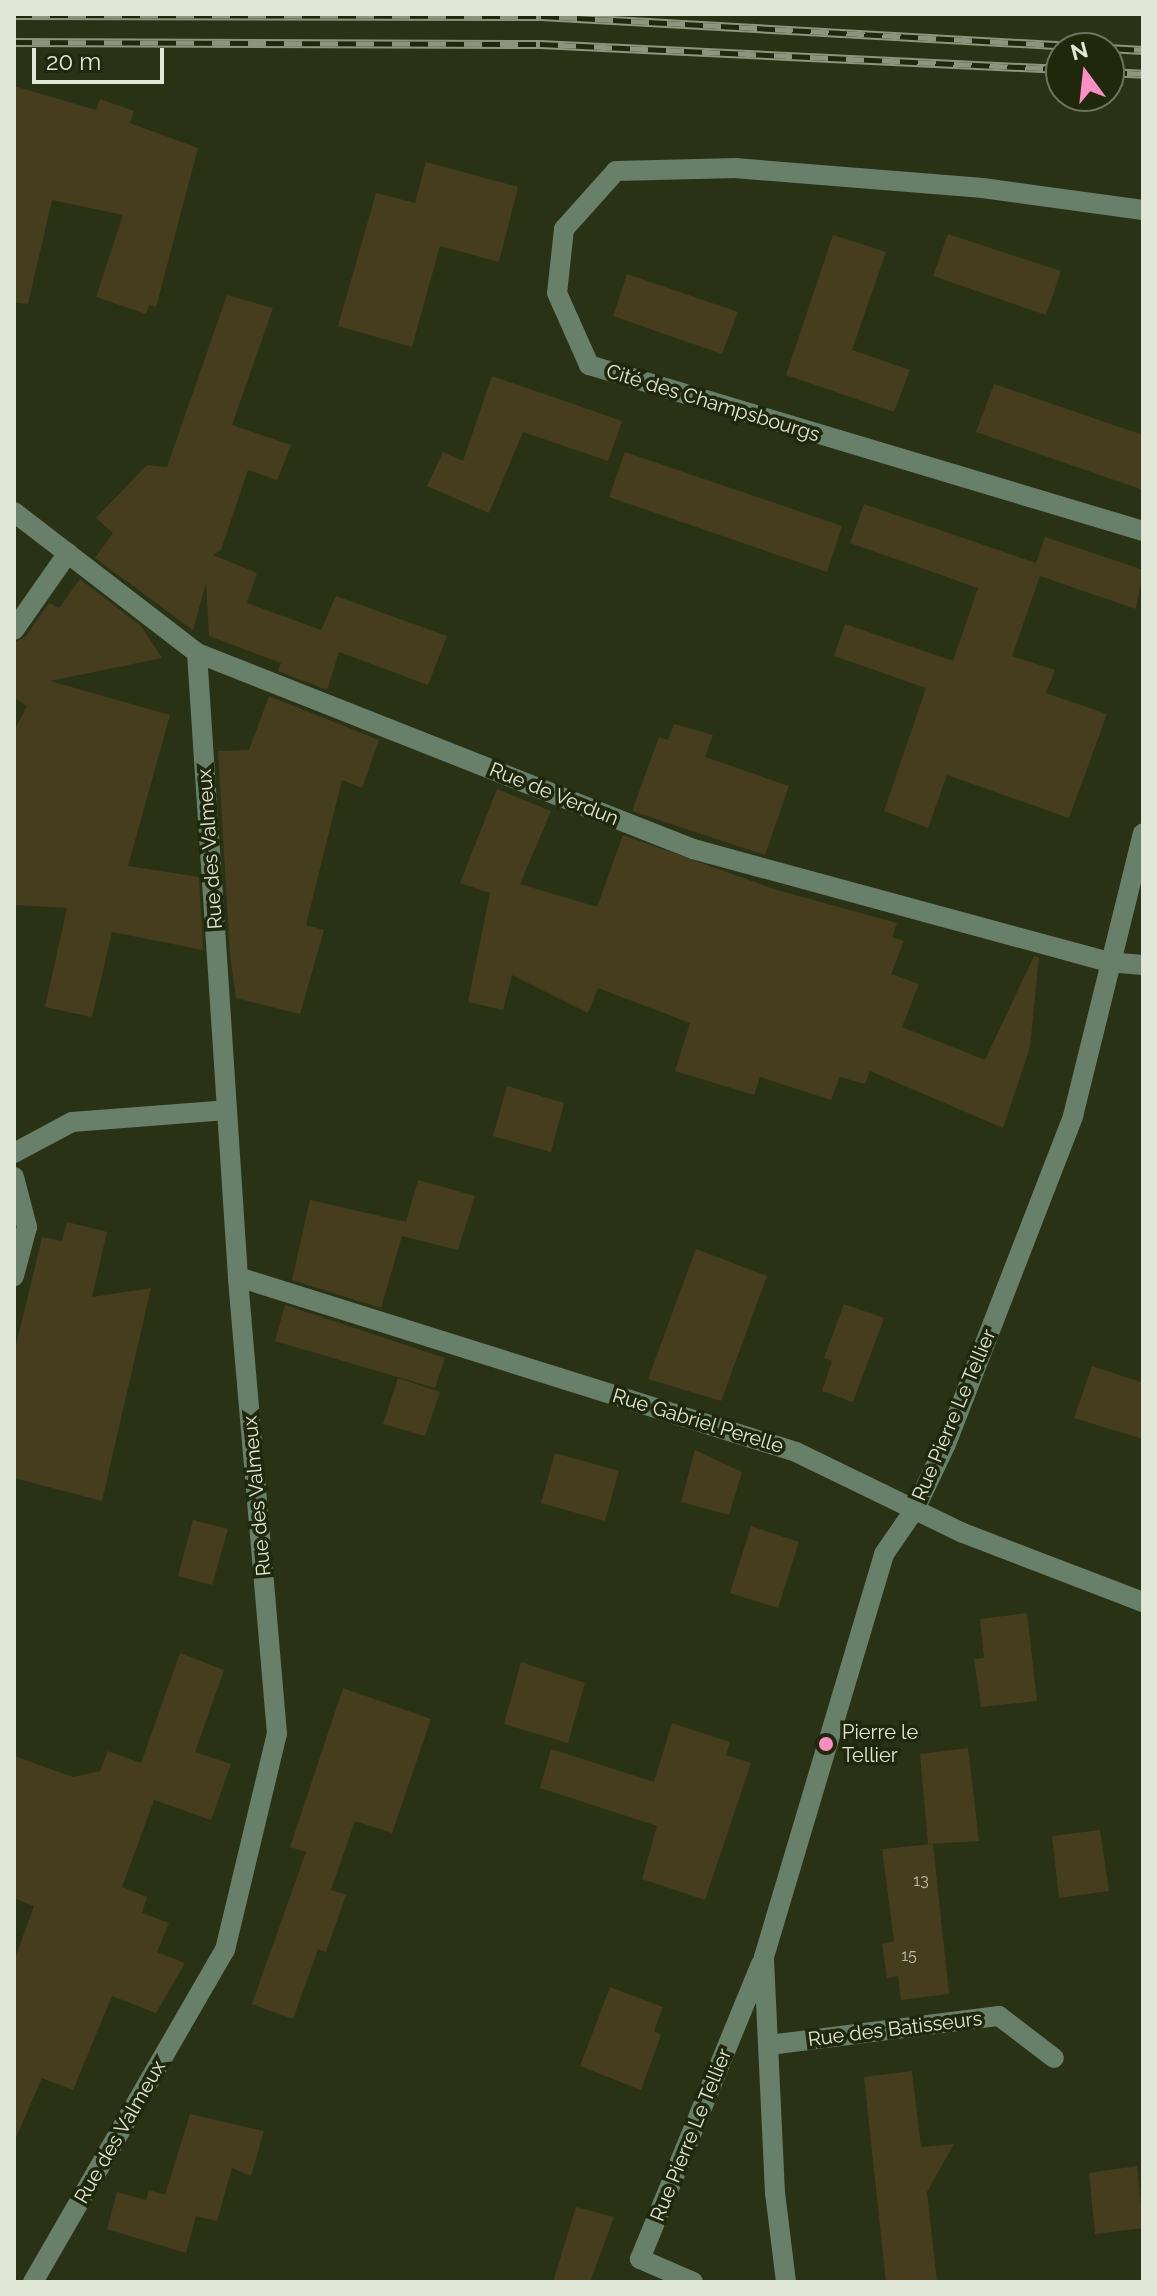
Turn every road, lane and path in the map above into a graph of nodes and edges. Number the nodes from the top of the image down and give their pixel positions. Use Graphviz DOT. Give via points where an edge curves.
graph roads {
  1 [pos="1143,210"];
  2 [pos="14,512"];
  3 [pos="1143,531"];
  4 [pos="68,553"];
  5 [pos="14,630"];
  6 [pos="197,653"];
  7 [pos="1143,834"];
  8 [pos="1108,962"];
  9 [pos="1143,965"];
  10 [pos="227,1110"];
  11 [pos="14,1153"];
  12 [pos="14,1177"];
  13 [pos="14,1276"];
  14 [pos="238,1277"];
  15 [pos="915,1509"];
  16 [pos="1143,1602"];
  17 [pos="764,1957"];
  18 [pos="769,2045"];
  19 [pos="1054,2058"];
  20 [pos="33,2282"];
  21 [pos="693,2282"];
  22 [pos="786,2282"];
  1 -- 3 [label="street, Cité des Champsbourgs" via="983,188 737,168 616,171 564,229 557,293 589,365"];
  2 -- 4 [label="street, Rue de Verdun"];
  4 -- 5 [label="street"];
  4 -- 6 [label="street, Rue de Verdun"];
  6 -- 8 [label="street, Rue de Verdun" via="693,849"];
  6 -- 10 [label="street, Rue des Valmeux"];
  7 -- 8 [label="street, Rue Pierre Le Tellier"];
  8 -- 9 [label="street, Rue de Verdun"];
  8 -- 15 [label="street, Rue Pierre Le Tellier" via="1073,1116 946,1444"];
  10 -- 11 [label="street" via="72,1122"];
  10 -- 14 [label="street, Rue des Valmeux"];
  12 -- 13 [label="street" via="27,1227"];
  14 -- 15 [label="street, Rue Gabriel Perelle" via="796,1452"];
  14 -- 20 [label="street, Rue des Valmeux" via="277,1734 225,1950"];
  15 -- 16 [label="street, Rue Gabriel Perelle" via="963,1533"];
  15 -- 17 [label="street, Rue Pierre Le Tellier" via="884,1554"];
  17 -- 18 [label="street, Rue Pierre Le Tellier"];
  17 -- 21 [label="street, Rue Pierre Le Tellier" via="640,2259"];
  18 -- 19 [label="street, Rue des Batisseurs" via="999,2016"];
  18 -- 22 [label="street, Rue Pierre Le Tellier" via="775,2193"];
}
